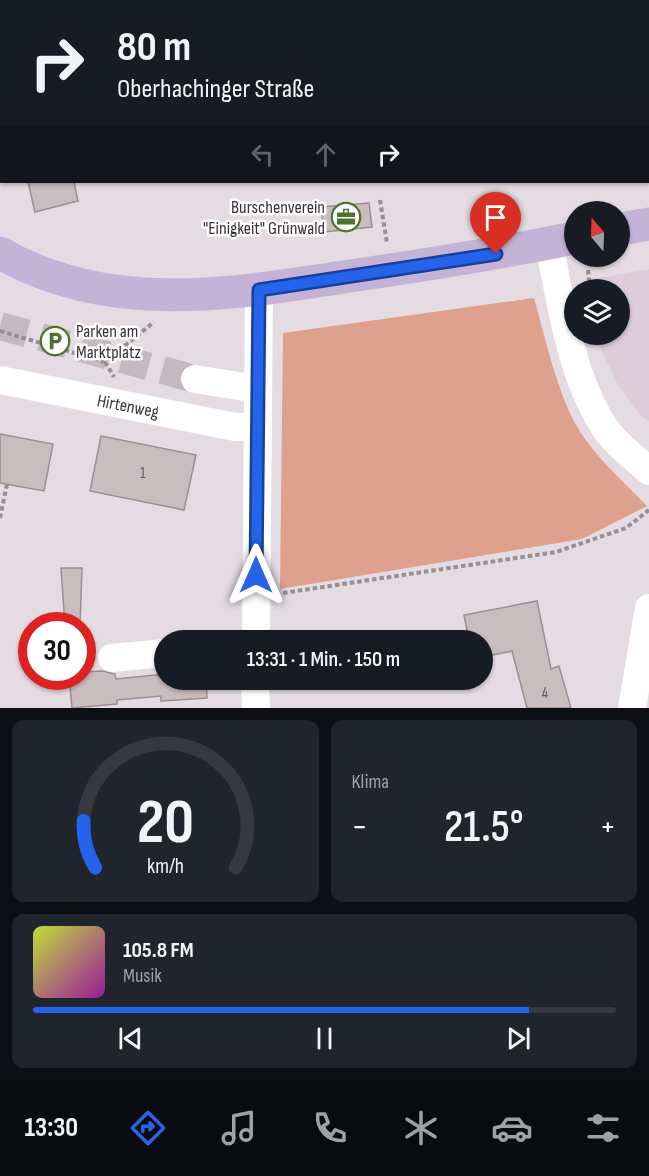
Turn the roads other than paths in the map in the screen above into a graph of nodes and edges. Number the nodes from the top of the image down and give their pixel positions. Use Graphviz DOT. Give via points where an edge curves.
graph roads {
  1 [pos="649,224"];
  2 [pos="630,228"];
  3 [pos="562,241"];
  4 [pos="0,253"];
  5 [pos="259,290"];
  6 [pos="195,379"];
  7 [pos="0,380"];
  8 [pos="257,389"];
  9 [pos="256,427"];
  10 [pos="649,471"];
  11 [pos="649,608"];
  12 [pos="256,630"];
  13 [pos="154,654"];
  14 [pos="112,658"];
  15 [pos="255,690"];
  16 [pos="256,708"];
  17 [pos="632,708"];
  1 -- 2 [label="main road"];
  3 -- 5 [label="main road"];
  3 -- 10 [label="street" via="571,344 585,391 604,427"];
  4 -- 5 [label="main road" via="42,272 111,292 193,296"];
  5 -- 8 [label="street"];
  6 -- 8 [label="street"];
  7 -- 9 [label="street, Hirtenweg" via="235,427"];
  8 -- 9 [label="street"];
  9 -- 12 [label="street"];
  11 -- 17 [label="street"];
  13 -- 14 [label="street"];
  15 -- 16 [label="street"];
}
